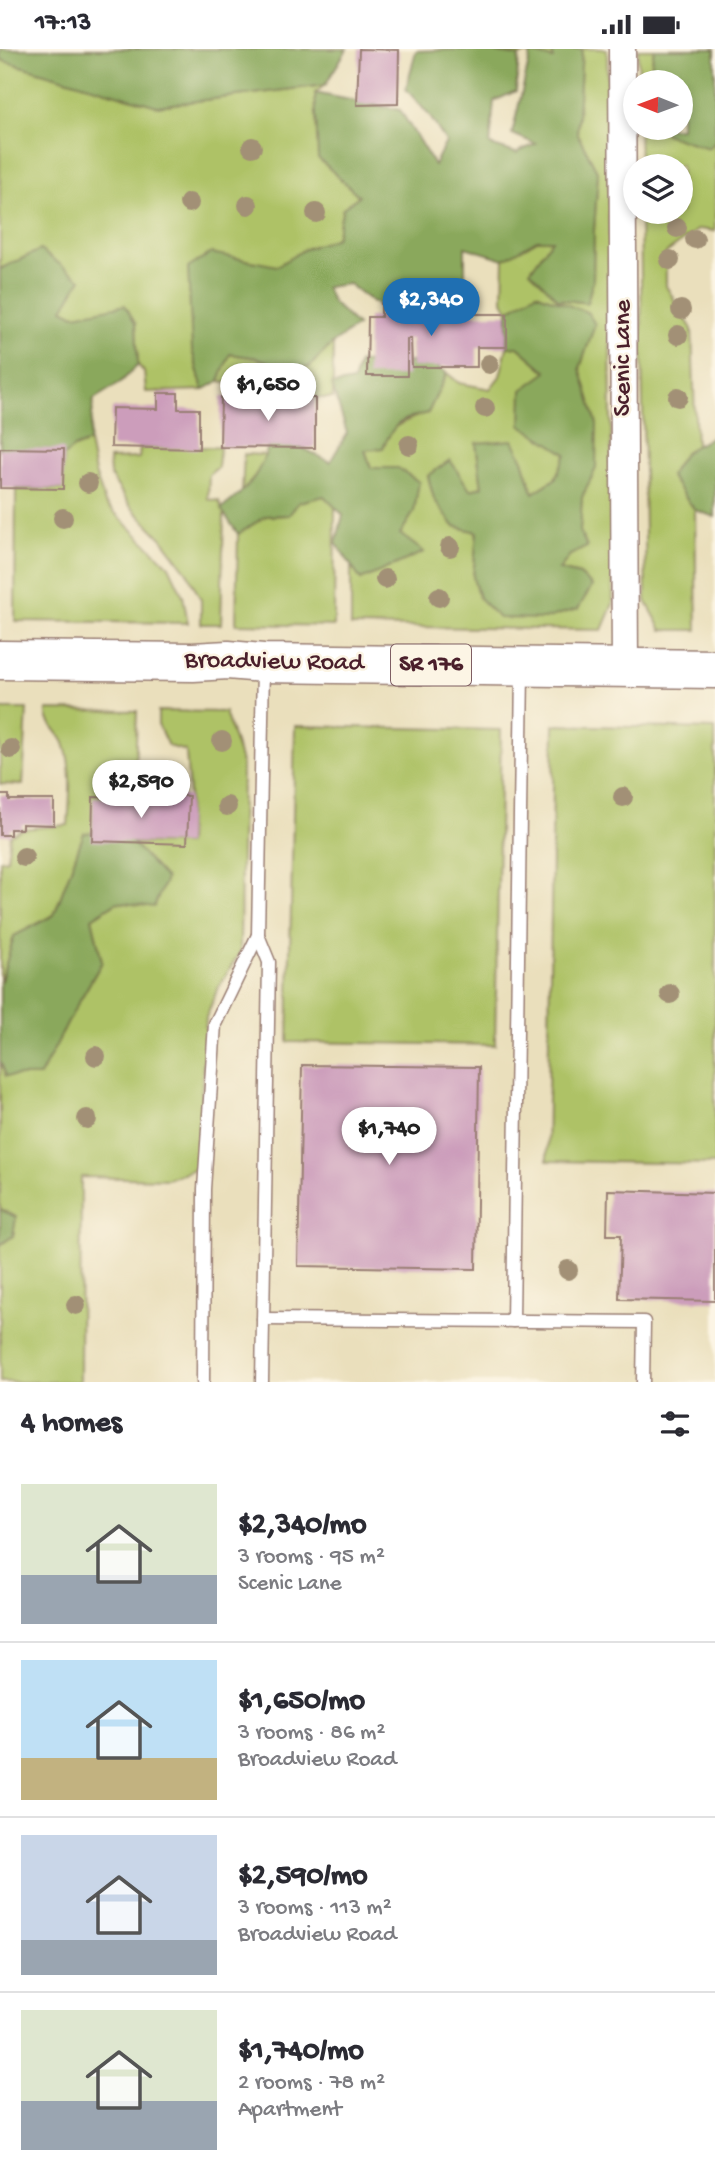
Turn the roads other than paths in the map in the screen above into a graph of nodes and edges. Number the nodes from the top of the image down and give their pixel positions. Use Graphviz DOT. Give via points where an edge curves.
graph roads {
  1 [pos="622,49"];
  2 [pos="0,660"];
  3 [pos="263,663"];
  4 [pos="522,666"];
  5 [pos="625,667"];
  6 [pos="715,669"];
  7 [pos="258,935"];
  8 [pos="263,1319"];
  9 [pos="513,1321"];
  10 [pos="203,1382"];
  11 [pos="262,1382"];
  12 [pos="643,1382"];
  1 -- 5 [label="street, Scenic Lane"];
  2 -- 3 [label="main road, Broadview Road / SR 176"];
  3 -- 4 [label="main road, Broadview Road / SR 176"];
  3 -- 7 [label="lane"];
  4 -- 5 [label="main road, Broadview Road / SR 176"];
  4 -- 9 [label="lane"];
  5 -- 6 [label="main road, Broadview Road / SR 176"];
  7 -- 8 [label="lane" via="269,962"];
  7 -- 10 [label="lane" via="215,1024 204,1189"];
  8 -- 9 [label="lane"];
  8 -- 11 [label="lane"];
  9 -- 12 [label="lane" via="644,1322"];
}
